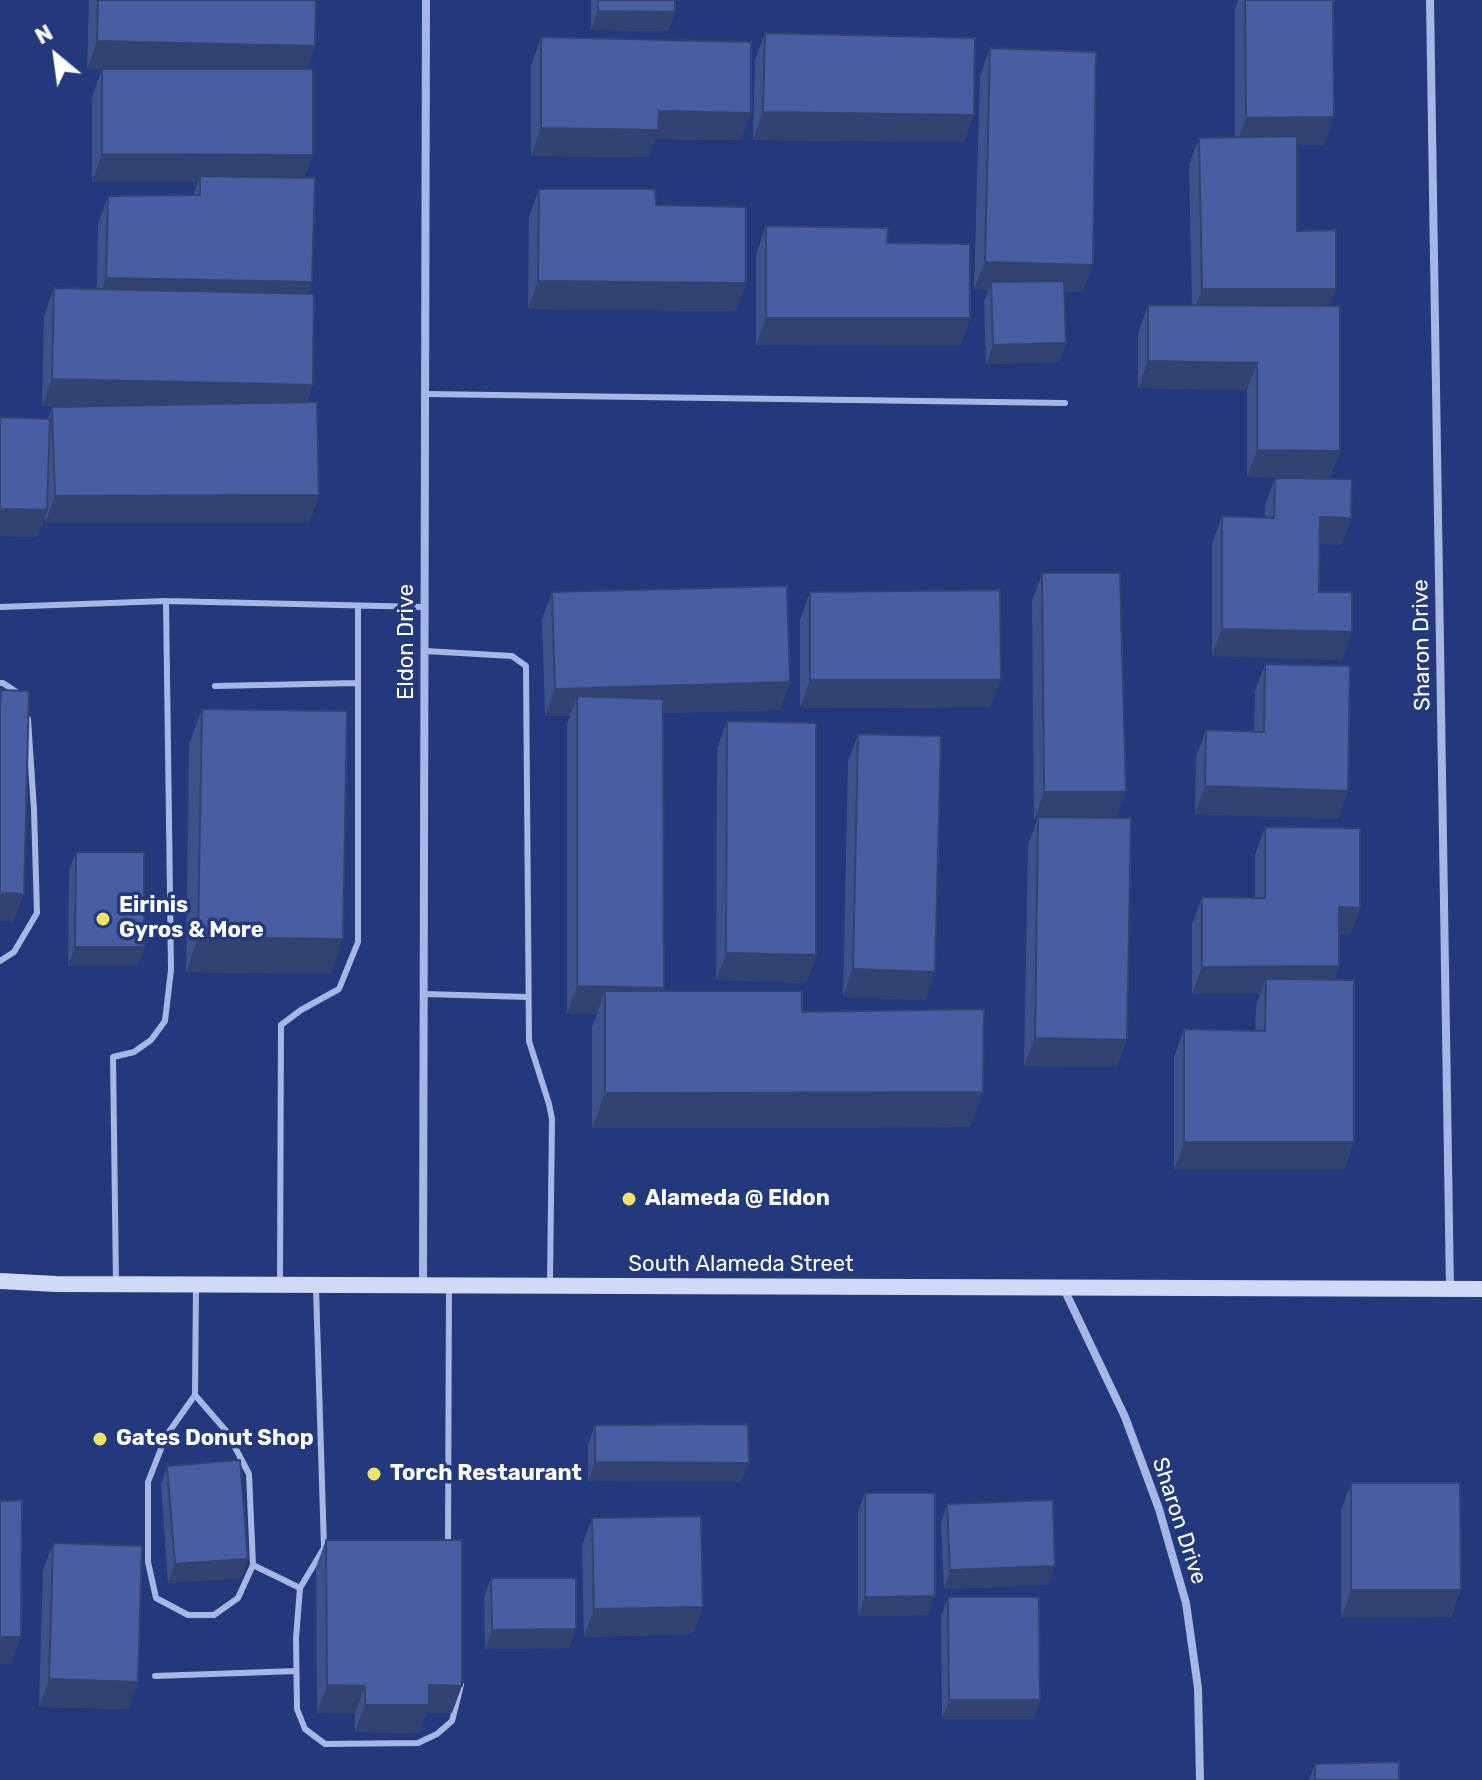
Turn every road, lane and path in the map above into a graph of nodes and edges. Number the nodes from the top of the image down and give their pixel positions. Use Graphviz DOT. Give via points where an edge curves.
graph roads {
  1 [pos="426,0"];
  2 [pos="1430,0"];
  3 [pos="425,394"];
  4 [pos="1065,403"];
  5 [pos="166,601"];
  6 [pos="358,606"];
  7 [pos="0,607"];
  8 [pos="425,607"];
  9 [pos="425,651"];
  10 [pos="0,683"];
  11 [pos="357,683"];
  12 [pos="215,686"];
  13 [pos="27,698"];
  14 [pos="28,712"];
  15 [pos="0,961"];
  16 [pos="424,994"];
  17 [pos="528,997"];
  18 [pos="0,1281"];
  19 [pos="116,1284"];
  20 [pos="196,1284"];
  21 [pos="280,1284"];
  22 [pos="316,1285"];
  23 [pos="423,1285"];
  24 [pos="449,1285"];
  25 [pos="550,1286"];
  26 [pos="1064,1288"];
  27 [pos="1450,1289"];
  28 [pos="1482,1289"];
  29 [pos="195,1395"];
  30 [pos="433,1546"];
  31 [pos="448,1546"];
  32 [pos="324,1548"];
  33 [pos="339,1548"];
  34 [pos="455,1557"];
  35 [pos="253,1565"];
  36 [pos="300,1588"];
  37 [pos="296,1671"];
  38 [pos="155,1676"];
  39 [pos="462,1684"];
  40 [pos="1200,1780"];
  1 -- 3 [label="street, Eldon Drive"];
  2 -- 27 [label="street, Sharon Drive"];
  3 -- 4 [label="lane"];
  3 -- 8 [label="street, Eldon Drive"];
  5 -- 6 [label="lane"];
  5 -- 7 [label="lane"];
  5 -- 19 [label="lane" via="171,970 165,1021 134,1052 113,1057"];
  6 -- 8 [label="lane"];
  6 -- 11 [label="lane"];
  8 -- 9 [label="street, Eldon Drive"];
  9 -- 16 [label="street, Eldon Drive"];
  9 -- 17 [label="lane" via="512,656 526,666"];
  10 -- 13 [label="lane"];
  11 -- 12 [label="lane"];
  11 -- 21 [label="lane" via="358,942 339,989 281,1025"];
  14 -- 15 [label="lane" via="37,913 14,952"];
  16 -- 17 [label="lane"];
  16 -- 23 [label="street, Eldon Drive"];
  17 -- 25 [label="lane" via="529,1041 552,1119"];
  18 -- 19 [label="main road, South Alameda Street"];
  19 -- 20 [label="main road, South Alameda Street"];
  20 -- 21 [label="main road, South Alameda Street"];
  20 -- 29 [label="lane"];
  21 -- 22 [label="main road, South Alameda Street"];
  22 -- 23 [label="main road, South Alameda Street"];
  22 -- 32 [label="lane"];
  23 -- 24 [label="main road, South Alameda Street"];
  24 -- 25 [label="main road, South Alameda Street"];
  24 -- 31 [label="lane"];
  25 -- 26 [label="main road, South Alameda Street"];
  26 -- 27 [label="main road, South Alameda Street"];
  26 -- 40 [label="street, Sharon Drive" via="1125,1417 1186,1603 1198,1688"];
  27 -- 28 [label="main road, South Alameda Street"];
  29 -- 35 [label="lane" via="227,1432 249,1474"];
  29 -- 35 [label="lane" via="166,1436 148,1482 148,1562 156,1598 188,1615 214,1615 238,1598"];
  30 -- 31 [label="lane"];
  31 -- 34 [label="lane"];
  32 -- 33 [label="lane"];
  32 -- 36 [label="lane"];
  35 -- 36 [label="lane"];
  36 -- 37 [label="lane"];
  37 -- 38 [label="lane"];
  37 -- 39 [label="lane" via="297,1709 305,1729 325,1744 418,1743 452,1721"];
}
